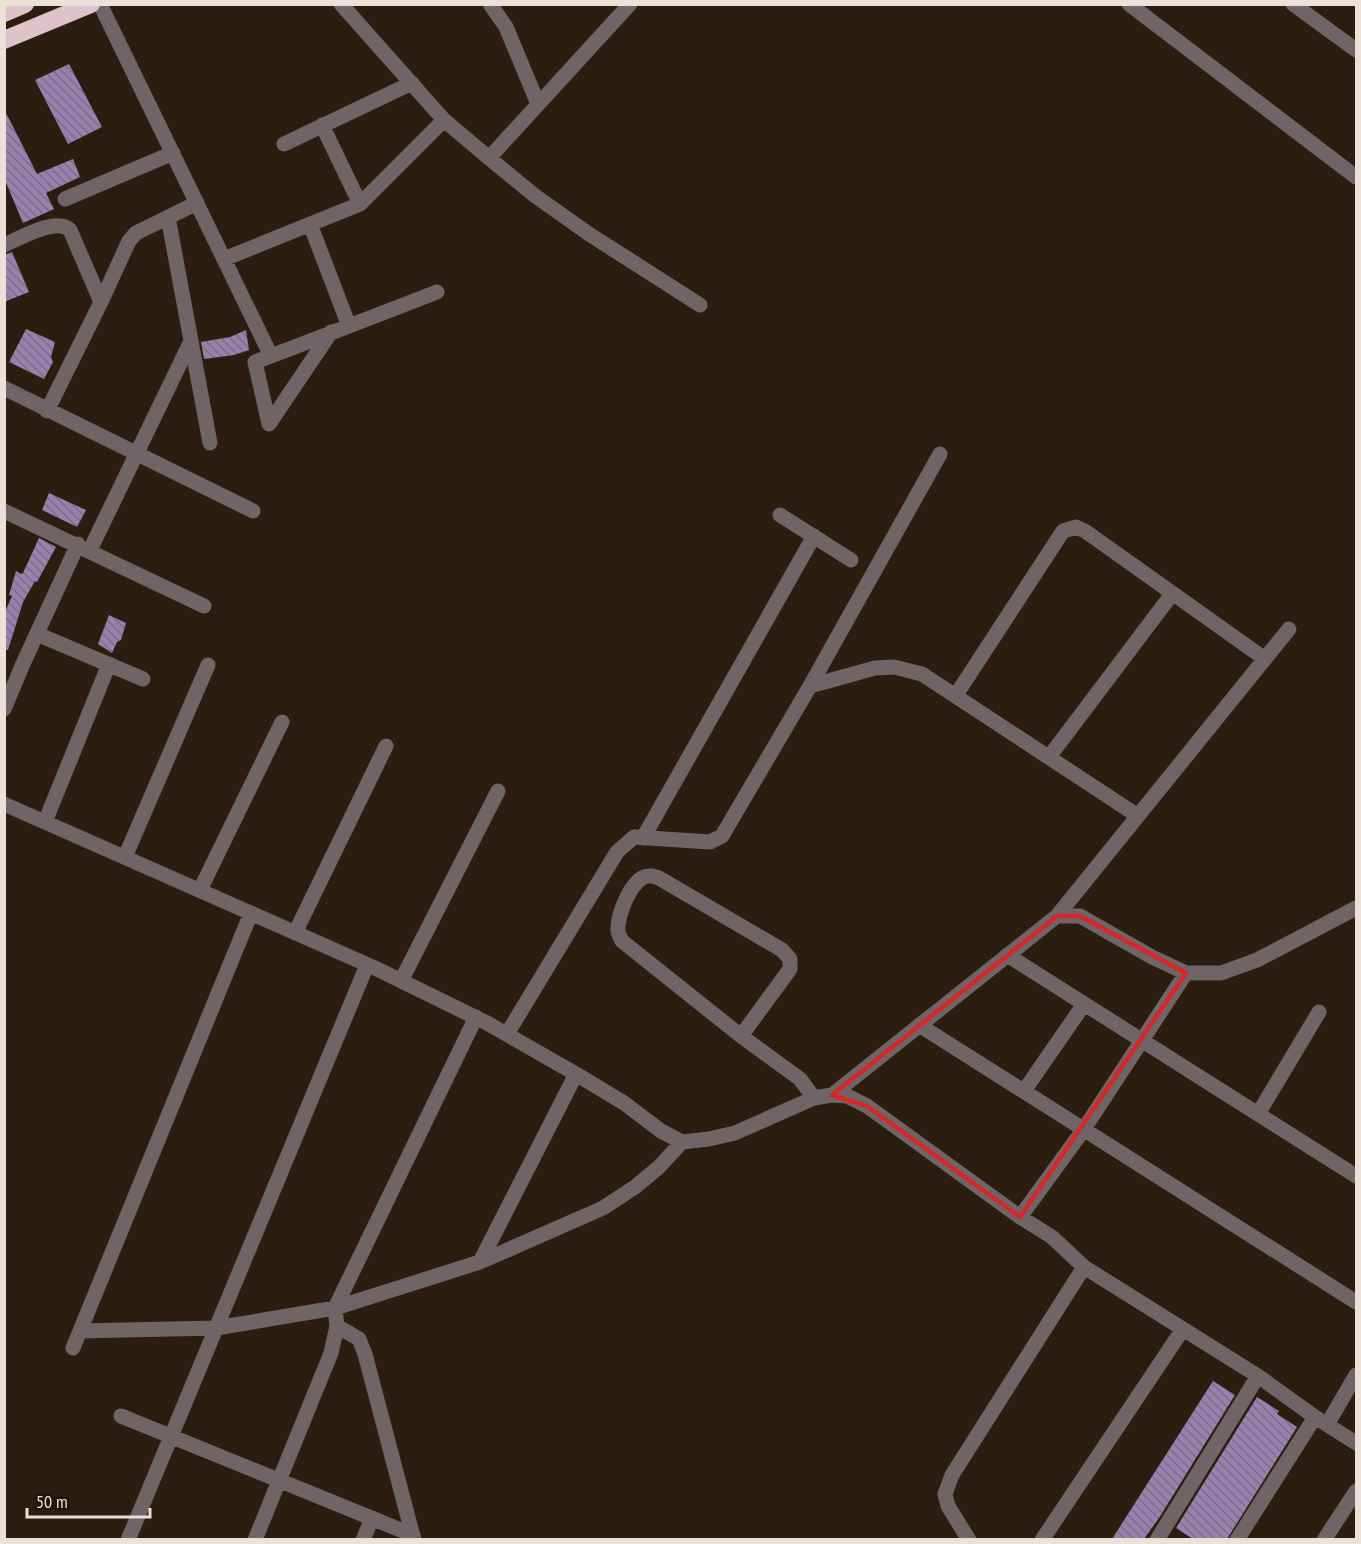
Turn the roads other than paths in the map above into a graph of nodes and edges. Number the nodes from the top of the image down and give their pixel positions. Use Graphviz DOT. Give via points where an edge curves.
graph roads {
  1 [pos="25,4"];
  2 [pos="91,4"];
  3 [pos="100,4"];
  4 [pos="341,4"];
  5 [pos="490,4"];
  6 [pos="630,4"];
  7 [pos="1129,4"];
  8 [pos="1293,4"];
  9 [pos="4,13"];
  10 [pos="4,40"];
  11 [pos="1356,50"];
  12 [pos="412,83"];
  13 [pos="538,104"];
  14 [pos="444,120"];
  15 [pos="322,125"];
  16 [pos="284,144"];
  17 [pos="173,153"];
  18 [pos="489,158"];
  19 [pos="1356,177"];
  20 [pos="66,199"];
  21 [pos="197,203"];
  22 [pos="360,204"];
  23 [pos="168,217"];
  24 [pos="310,224"];
  25 [pos="4,245"];
  26 [pos="224,259"];
  27 [pos="437,292"];
  28 [pos="101,302"];
  29 [pos="700,305"];
  30 [pos="349,326"];
  31 [pos="331,332"];
  32 [pos="191,341"];
  33 [pos="271,356"];
  34 [pos="4,388"];
  35 [pos="47,411"];
  36 [pos="210,442"];
  37 [pos="136,454"];
  38 [pos="940,454"];
  39 [pos="4,511"];
  40 [pos="253,511"];
  41 [pos="780,515"];
  42 [pos="814,536"];
  43 [pos="84,547"];
  44 [pos="851,560"];
  45 [pos="1172,594"];
  46 [pos="204,606"];
  47 [pos="1289,629"];
  48 [pos="38,634"];
  49 [pos="1265,659"];
  50 [pos="109,664"];
  51 [pos="208,664"];
  52 [pos="143,678"];
  53 [pos="810,686"];
  54 [pos="956,695"];
  55 [pos="4,709"];
  56 [pos="282,722"];
  57 [pos="386,746"];
  58 [pos="1049,757"];
  59 [pos="498,791"];
  60 [pos="4,804"];
  61 [pos="1138,816"];
  62 [pos="45,822"];
  63 [pos="643,838"];
  64 [pos="125,857"];
  65 [pos="200,890"];
  66 [pos="1070,900"];
  67 [pos="1356,908"];
  68 [pos="251,913"];
  69 [pos="1057,916"];
  70 [pos="1080,916"];
  71 [pos="296,933"];
  72 [pos="1007,955"];
  73 [pos="367,965"];
  74 [pos="1186,973"];
  75 [pos="401,981"];
  76 [pos="1084,1004"];
  77 [pos="1319,1012"];
  78 [pos="476,1017"];
  79 [pos="919,1025"];
  80 [pos="507,1034"];
  81 [pos="741,1036"];
  82 [pos="1142,1040"];
  83 [pos="576,1074"];
  84 [pos="1024,1091"];
  85 [pos="832,1095"];
  86 [pos="814,1098"];
  87 [pos="1258,1114"];
  88 [pos="1084,1129"];
  89 [pos="682,1142"];
  90 [pos="1355,1171"];
  91 [pos="1020,1216"];
  92 [pos="480,1262"];
  93 [pos="1084,1268"];
  94 [pos="1356,1302"];
  95 [pos="335,1308"];
  96 [pos="338,1326"];
  97 [pos="216,1328"];
  98 [pos="1183,1329"];
  99 [pos="80,1331"];
  100 [pos="73,1348"];
  101 [pos="1356,1375"];
  102 [pos="1258,1376"];
  103 [pos="121,1416"];
  104 [pos="1322,1420"];
  105 [pos="171,1437"];
  106 [pos="1356,1443"];
  107 [pos="280,1481"];
  108 [pos="1356,1491"];
  109 [pos="372,1518"];
  110 [pos="1160,1535"];
  111 [pos="414,1537"];
  112 [pos="128,1539"];
  113 [pos="255,1539"];
  114 [pos="363,1539"];
  115 [pos="969,1539"];
  116 [pos="1042,1539"];
  117 [pos="1177,1539"];
  118 [pos="1237,1539"];
  119 [pos="1324,1539"];
  1 -- 9 [label="highway"];
  2 -- 10 [label="highway"];
  3 -- 17 [label="street"];
  4 -- 12 [label="street"];
  5 -- 13 [label="street" via="506,27"];
  6 -- 13 [label="street"];
  7 -- 19 [label="street"];
  8 -- 11 [label="street"];
  12 -- 14 [label="street"];
  12 -- 15 [label="street"];
  13 -- 18 [label="street"];
  14 -- 18 [label="street"];
  14 -- 22 [label="street"];
  15 -- 16 [label="street"];
  15 -- 22 [label="street"];
  17 -- 20 [label="street"];
  17 -- 21 [label="street"];
  18 -- 29 [label="street" via="589,234"];
  21 -- 23 [label="street"];
  21 -- 26 [label="street"];
  22 -- 24 [label="street"];
  23 -- 28 [label="street" via="136,233"];
  23 -- 32 [label="street"];
  24 -- 26 [label="street"];
  24 -- 30 [label="street"];
  25 -- 28 [label="street" via="54,224 65,226"];
  26 -- 33 [label="street"];
  27 -- 30 [label="street"];
  28 -- 35 [label="street"];
  30 -- 31 [label="street"];
  31 -- 33 [label="street"];
  31 -- 33 [label="street" via="268,424 255,362"];
  32 -- 36 [label="street"];
  32 -- 37 [label="street"];
  34 -- 35 [label="street"];
  35 -- 37 [label="street"];
  37 -- 40 [label="street"];
  37 -- 43 [label="street"];
  38 -- 53 [label="street"];
  39 -- 43 [label="street"];
  41 -- 42 [label="street"];
  42 -- 44 [label="street"];
  42 -- 63 [label="street"];
  43 -- 46 [label="street"];
  43 -- 48 [label="street"];
  45 -- 49 [label="street"];
  45 -- 54 [label="street" via="1085,531 1069,528 1063,531"];
  45 -- 58 [label="street"];
  47 -- 49 [label="street"];
  48 -- 50 [label="street"];
  48 -- 55 [label="street"];
  49 -- 61 [label="street"];
  50 -- 52 [label="street"];
  50 -- 62 [label="street"];
  51 -- 64 [label="street"];
  53 -- 54 [label="street" via="875,668 894,667 922,674"];
  53 -- 63 [label="street" via="722,836 710,842"];
  54 -- 58 [label="street"];
  56 -- 65 [label="street"];
  57 -- 71 [label="street"];
  58 -- 61 [label="street"];
  59 -- 75 [label="street"];
  60 -- 62 [label="street"];
  61 -- 66 [label="street"];
  62 -- 64 [label="street"];
  63 -- 80 [label="street" via="634,837 617,852"];
  64 -- 65 [label="street"];
  65 -- 68 [label="street"];
  66 -- 69 [label="street"];
  66 -- 70 [label="street"];
  67 -- 74 [label="street" via="1257,960 1221,973"];
  68 -- 71 [label="street"];
  68 -- 99 [label="street"];
  69 -- 70 [label="street"];
  69 -- 72 [label="street"];
  70 -- 74 [label="street"];
  71 -- 73 [label="street"];
  72 -- 76 [label="street"];
  72 -- 79 [label="street"];
  73 -- 75 [label="street"];
  73 -- 97 [label="street"];
  74 -- 82 [label="street"];
  75 -- 78 [label="street"];
  76 -- 82 [label="street"];
  76 -- 84 [label="street"];
  77 -- 87 [label="street"];
  78 -- 80 [label="street"];
  78 -- 95 [label="street"];
  79 -- 84 [label="street"];
  79 -- 85 [label="street"];
  80 -- 83 [label="street"];
  81 -- 81 [label="street" via="622,941 617,929 623,905 640,879 658,878 790,958 790,969"];
  81 -- 86 [label="street" via="800,1079"];
  82 -- 87 [label="street"];
  82 -- 88 [label="street"];
  83 -- 89 [label="street"];
  83 -- 92 [label="street"];
  84 -- 88 [label="street"];
  85 -- 86 [label="street"];
  85 -- 91 [label="street" via="847,1096 867,1106"];
  86 -- 89 [label="street" via="735,1133"];
  87 -- 90 [label="street"];
  88 -- 91 [label="street"];
  88 -- 94 [label="street"];
  89 -- 92 [label="street" via="659,1167 603,1208"];
  91 -- 93 [label="street" via="1052,1237"];
  92 -- 95 [label="street"];
  93 -- 98 [label="street"];
  93 -- 115 [label="street" via="952,1475 945,1494 948,1506"];
  95 -- 96 [label="street"];
  95 -- 97 [label="street"];
  96 -- 107 [label="street"];
  96 -- 111 [label="street" via="359,1339 365,1354"];
  97 -- 99 [label="street"];
  97 -- 105 [label="street"];
  98 -- 102 [label="street"];
  98 -- 116 [label="street"];
  99 -- 100 [label="street"];
  101 -- 104 [label="street"];
  102 -- 104 [label="street"];
  102 -- 110 [label="street"];
  103 -- 105 [label="street"];
  104 -- 106 [label="street"];
  104 -- 118 [label="street"];
  105 -- 107 [label="street"];
  105 -- 112 [label="street"];
  107 -- 109 [label="street"];
  107 -- 113 [label="street"];
  108 -- 119 [label="street"];
  109 -- 111 [label="street"];
  109 -- 114 [label="street"];
  110 -- 117 [label="street"];
}
